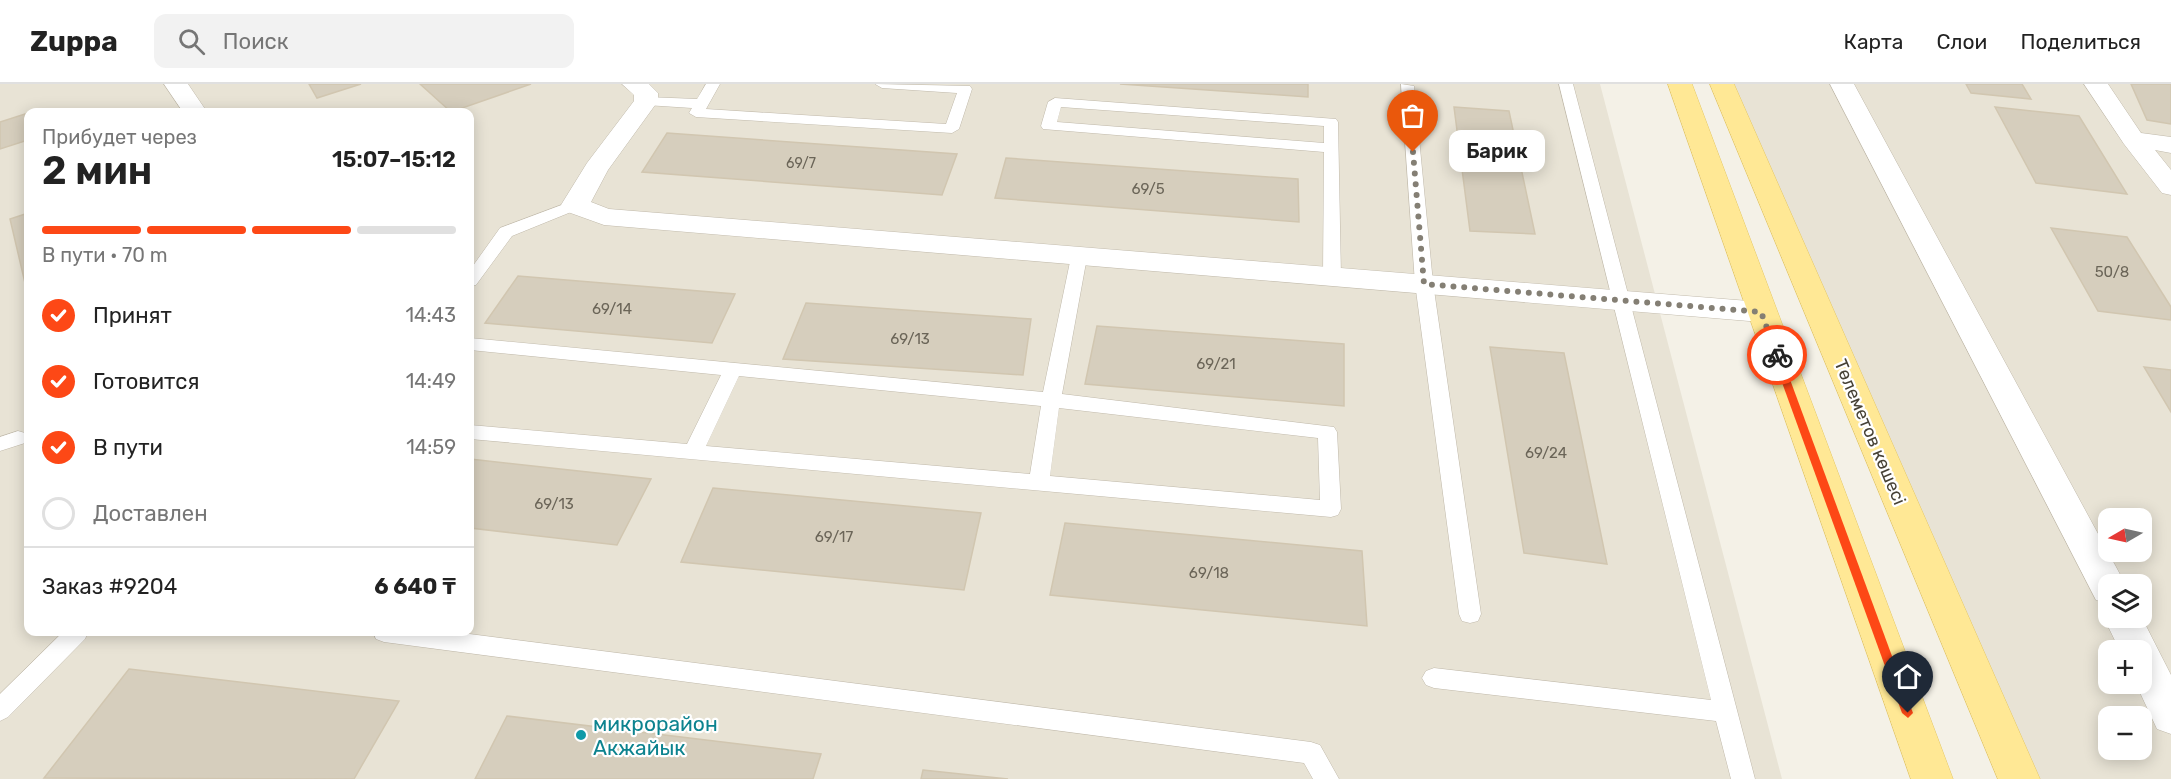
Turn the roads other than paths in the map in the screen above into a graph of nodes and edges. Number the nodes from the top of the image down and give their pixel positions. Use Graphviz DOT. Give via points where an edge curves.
graph roads {
  1 [pos="176,84"];
  2 [pos="713,84"];
  3 [pos="882,84"];
  4 [pos="1566,84"];
  5 [pos="1680,84"];
  6 [pos="1722,84"];
  7 [pos="1842,84"];
  8 [pos="2096,84"];
  9 [pos="1407,86"];
  10 [pos="640,92"];
  11 [pos="701,104"];
  12 [pos="192,108"];
  13 [pos="2133,139"];
  14 [pos="2171,145"];
  15 [pos="1331,148"];
  16 [pos="2171,187"];
  17 [pos="575,205"];
  18 [pos="1079,258"];
  19 [pos="474,276"];
  20 [pos="1332,277"];
  21 [pos="1424,284"];
  22 [pos="1619,300"];
  23 [pos="1761,312"];
  24 [pos="474,344"];
  25 [pos="733,369"];
  26 [pos="1051,400"];
  27 [pos="474,432"];
  28 [pos="693,452"];
  29 [pos="1039,483"];
  30 [pos="2101,574"];
  31 [pos="1470,614"];
  32 [pos="73,636"];
  33 [pos="415,636"];
  34 [pos="2152,677"];
  35 [pos="1434,678"];
  36 [pos="0,710"];
  37 [pos="1726,712"];
  38 [pos="2171,716"];
  39 [pos="1327,779"];
  40 [pos="1743,779"];
  41 [pos="1932,779"];
  42 [pos="2019,779"];
  1 -- 12 [label="street"];
  2 -- 11 [label="lane"];
  3 -- 11 [label="lane" via="965,89 952,129 696,113"];
  4 -- 22 [label="lane"];
  5 -- 23 [label="main road"];
  6 -- 42 [label="main road, Төлеметов көшесі"];
  7 -- 30 [label="street"];
  8 -- 13 [label="street"];
  9 -- 21 [label="lane"];
  10 -- 11 [label="lane"];
  10 -- 17 [label="street"];
  13 -- 14 [label="street"];
  13 -- 16 [label="street"];
  15 -- 15 [label="lane" via="1330,122 1055,102 1048,126"];
  15 -- 20 [label="lane"];
  17 -- 18 [label="street" via="604,217"];
  17 -- 19 [label="lane" via="506,232"];
  18 -- 20 [label="street"];
  18 -- 26 [label="lane"];
  20 -- 21 [label="street"];
  21 -- 22 [label="street"];
  21 -- 31 [label="lane"];
  22 -- 23 [label="street"];
  22 -- 37 [label="lane"];
  23 -- 41 [label="main road"];
  24 -- 25 [label="lane"];
  25 -- 26 [label="lane"];
  25 -- 28 [label="lane"];
  26 -- 29 [label="lane"];
  26 -- 29 [label="lane" via="1327,432 1331,509"];
  27 -- 28 [label="lane"];
  28 -- 29 [label="lane"];
  32 -- 36 [label="lane"];
  33 -- 39 [label="lane" via="1311,753"];
  34 -- 38 [label="street"];
  35 -- 37 [label="lane"];
  37 -- 40 [label="lane"];
}
